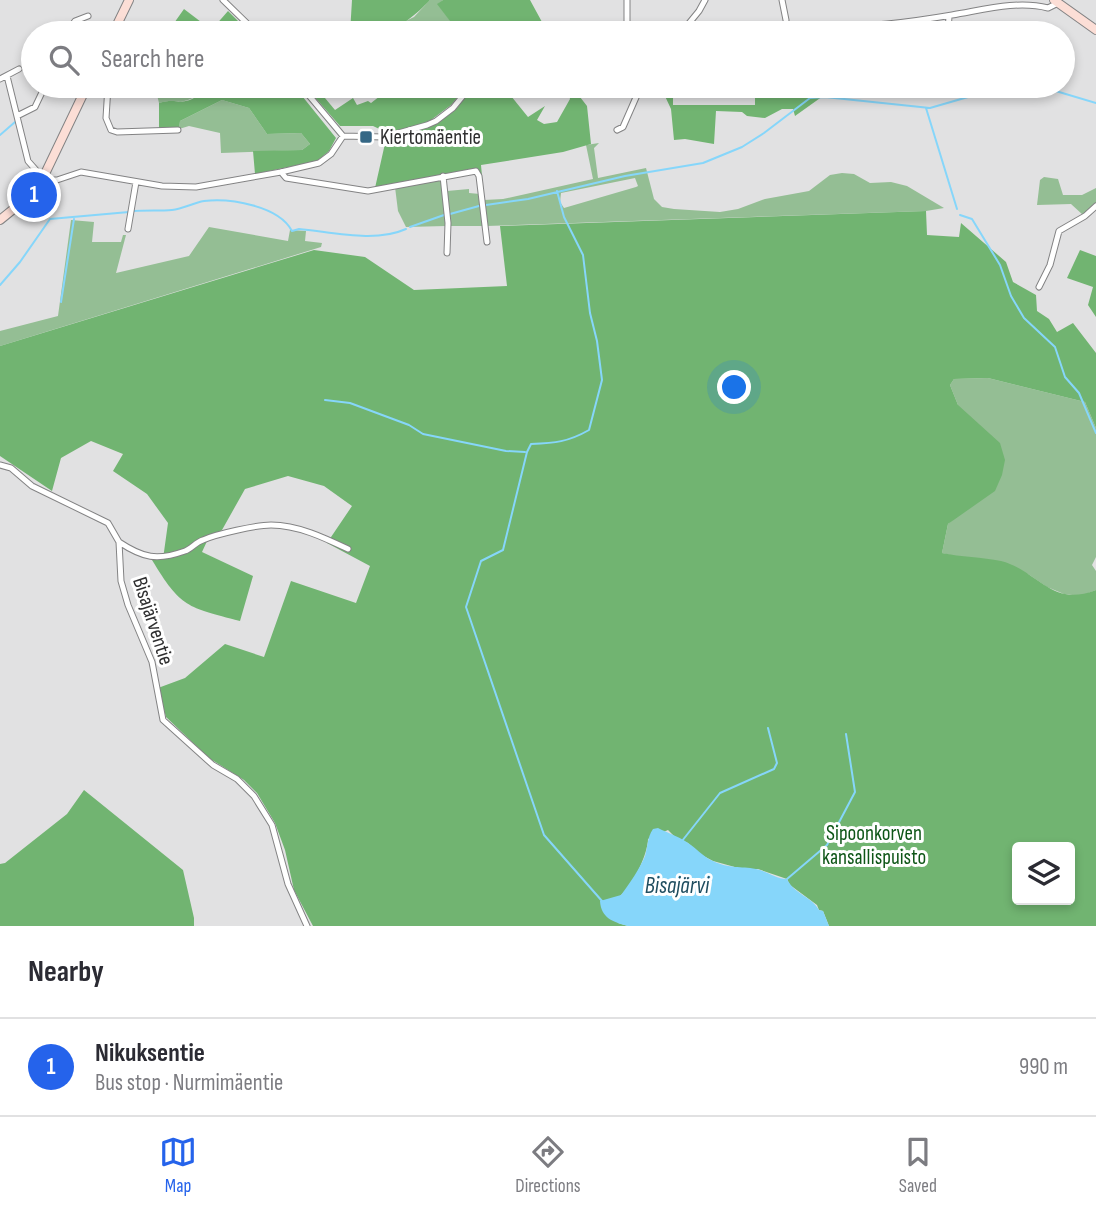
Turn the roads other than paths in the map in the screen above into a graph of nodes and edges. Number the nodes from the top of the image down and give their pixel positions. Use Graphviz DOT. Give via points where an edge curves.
graph roads {
  1 [pos="129,0"];
  2 [pos="223,0"];
  3 [pos="627,0"];
  4 [pos="705,0"];
  5 [pos="782,0"];
  6 [pos="1056,1"];
  7 [pos="88,16"];
  8 [pos="949,16"];
  9 [pos="786,20"];
  10 [pos="75,21"];
  11 [pos="119,21"];
  12 [pos="245,21"];
  13 [pos="627,21"];
  14 [pos="691,21"];
  15 [pos="907,21"];
  16 [pos="949,21"];
  17 [pos="1096,30"];
  18 [pos="19,69"];
  19 [pos="7,76"];
  20 [pos="0,79"];
  21 [pos="38,98"];
  22 [pos="81,98"];
  23 [pos="107,98"];
  24 [pos="311,98"];
  25 [pos="461,98"];
  26 [pos="635,98"];
  27 [pos="17,116"];
  28 [pos="178,130"];
  29 [pos="617,130"];
  30 [pos="343,136"];
  31 [pos="281,173"];
  32 [pos="443,176"];
  33 [pos="43,178"];
  34 [pos="136,182"];
  35 [pos="1096,206"];
  36 [pos="0,220"];
  37 [pos="128,229"];
  38 [pos="487,242"];
  39 [pos="447,253"];
  40 [pos="1039,287"];
  41 [pos="0,465"];
  42 [pos="120,542"];
  43 [pos="348,549"];
  44 [pos="307,926"];
  1 -- 11 [label="street"];
  2 -- 12 [label="street"];
  3 -- 13 [label="street"];
  4 -- 14 [label="street"];
  5 -- 9 [label="street"];
  6 -- 8 [label="street" via="1048,8 1013,3"];
  6 -- 17 [label="street"];
  7 -- 10 [label="street"];
  8 -- 15 [label="street"];
  8 -- 16 [label="street"];
  18 -- 19 [label="street"];
  19 -- 20 [label="street"];
  19 -- 27 [label="street"];
  21 -- 27 [label="street" via="34,107"];
  22 -- 33 [label="street"];
  23 -- 28 [label="street" via="106,118 111,130"];
  24 -- 30 [label="street"];
  25 -- 30 [label="street" via="427,125 384,137"];
  26 -- 29 [label="street" via="623,127"];
  27 -- 33 [label="street" via="27,161"];
  30 -- 31 [label="street" via="319,163"];
  31 -- 32 [label="street" via="286,178 360,191"];
  31 -- 34 [label="street" via="186,187"];
  32 -- 38 [label="street" via="476,171"];
  32 -- 39 [label="street" via="449,223"];
  33 -- 34 [label="street" via="54,181 81,172"];
  33 -- 36 [label="street" via="32,194"];
  34 -- 37 [label="street"];
  35 -- 40 [label="street" via="1059,231"];
  41 -- 42 [label="street" via="107,523"];
  42 -- 43 [label="street" via="146,557 158,558 187,551 217,535 271,525 298,529"];
  42 -- 44 [label="street, Bisajärventie" via="121,581 152,662 163,720 254,796 272,825 288,884"];
}
